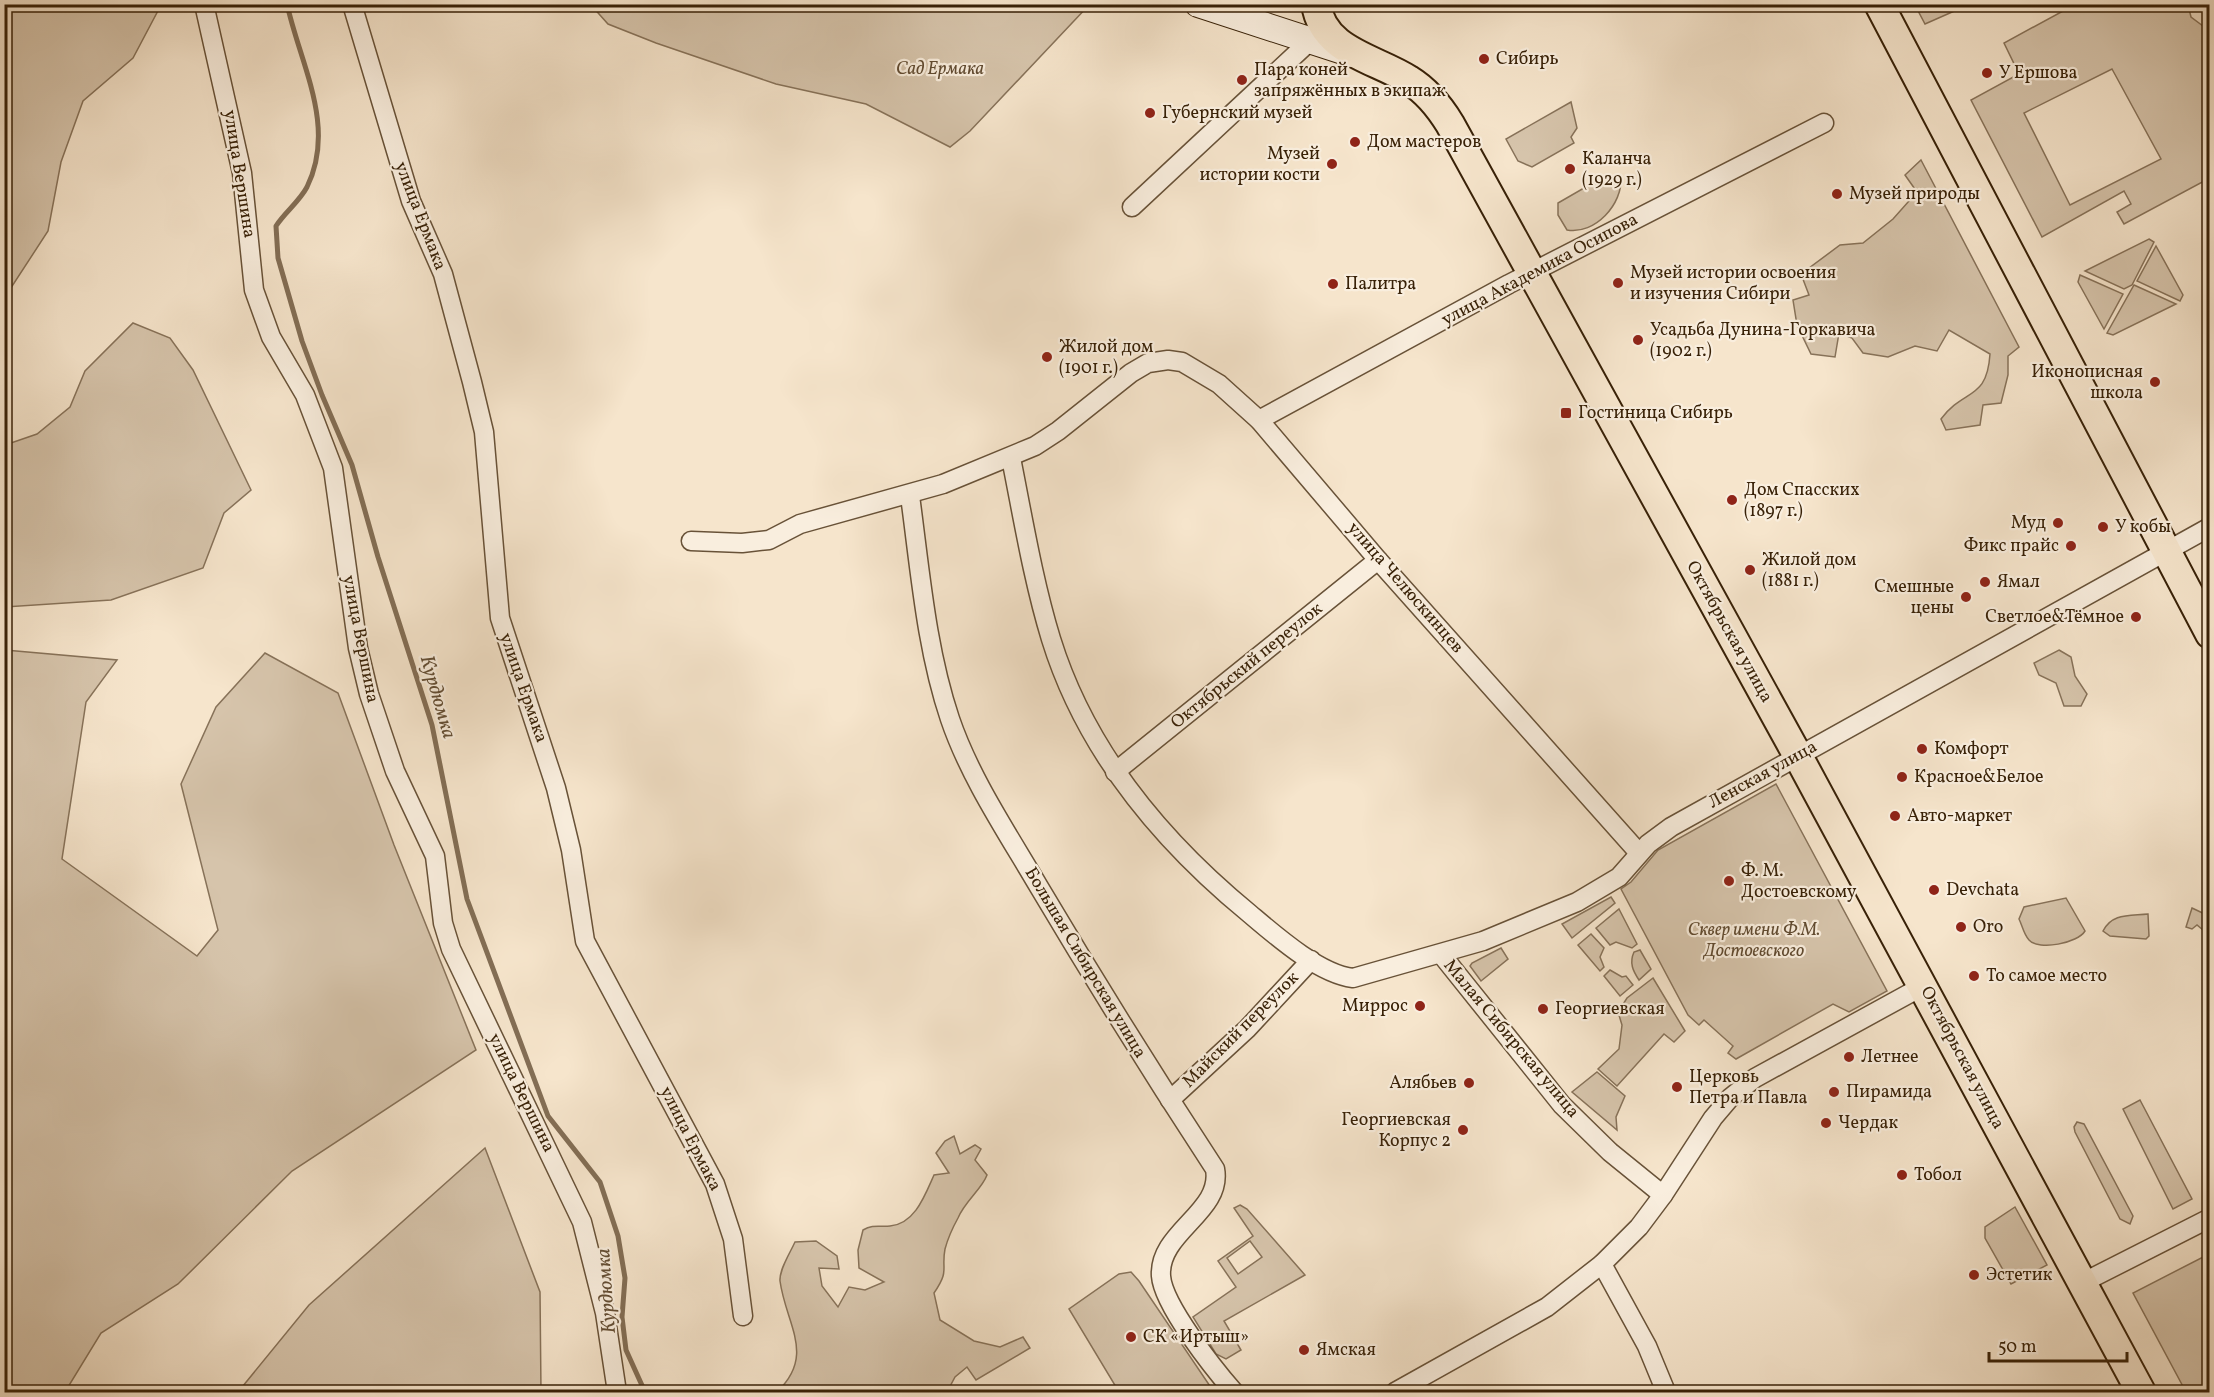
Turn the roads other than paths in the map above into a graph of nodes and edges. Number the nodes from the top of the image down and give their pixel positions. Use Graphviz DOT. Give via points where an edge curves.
graph roads {
  1 [pos="204,4"];
  2 [pos="351,4"];
  3 [pos="1198,4"];
  4 [pos="1316,4"];
  5 [pos="1879,4"];
  6 [pos="1310,41"];
  7 [pos="1365,58"];
  8 [pos="1824,123"];
  9 [pos="1132,207"];
  10 [pos="1532,272"];
  11 [pos="1259,420"];
  12 [pos="1011,458"];
  13 [pos="910,496"];
  14 [pos="2210,527"];
  15 [pos="691,542"];
  16 [pos="2166,551"];
  17 [pos="1378,560"];
  18 [pos="2210,634"];
  19 [pos="1798,756"];
  20 [pos="1115,772"];
  21 [pos="1639,853"];
  22 [pos="1441,954"];
  23 [pos="1311,960"];
  24 [pos="1923,986"];
  25 [pos="1170,1100"];
  26 [pos="1663,1195"];
  27 [pos="2210,1218"];
  28 [pos="1602,1264"];
  29 [pos="2082,1283"];
  30 [pos="743,1316"];
  31 [pos="617,1392"];
  32 [pos="1234,1392"];
  33 [pos="1395,1392"];
  34 [pos="1666,1392"];
  35 [pos="2140,1392"];
  1 -- 31 [label="street, улица Вершина" via="245,190 255,290 271,337 305,395 333,468 358,648 379,731 435,856 443,924 451,949 582,1222 605,1313"];
  2 -- 30 [label="street, улица Ермака" via="411,201 443,274 472,382 484,432 500,618 556,788 571,850 585,941 715,1184 733,1239"];
  3 -- 6 [label="main road, Октябрьская улица"];
  4 -- 7 [label="main road" via="1317,15 1330,36"];
  5 -- 16 [label="main road"];
  6 -- 7 [label="main road, Октябрьская улица"];
  6 -- 9 [label="street"];
  7 -- 10 [label="main road, Октябрьская улица" via="1411,81 1438,106"];
  8 -- 10 [label="street, улица Академика Осипова"];
  10 -- 11 [label="street, улица Академика Осипова"];
  10 -- 19 [label="main road, Октябрьская улица"];
  11 -- 12 [label="street, улица Челюскинцев" via="1219,384 1194,368 1168,360 1148,363 1058,432"];
  11 -- 17 [label="street, улица Челюскинцев"];
  12 -- 13 [label="street"];
  12 -- 20 [label="street" via="1052,640 1072,693"];
  13 -- 15 [label="street" via="800,524 770,540"];
  13 -- 25 [label="street, Большая Сибирская улица" via="930,632 945,703 957,737 1022,857"];
  14 -- 16 [label="street, Ленская улица"];
  16 -- 18 [label="main road"];
  16 -- 19 [label="street, Ленская улица"];
  17 -- 20 [label="street, Октябрьский переулок"];
  17 -- 21 [label="street, улица Челюскинцев"];
  19 -- 21 [label="street, Ленская улица" via="1657,835"];
  19 -- 24 [label="main road, Октябрьская улица"];
  20 -- 23 [label="street" via="1183,855 1245,910"];
  21 -- 22 [label="street, Ленская улица" via="1619,877 1585,898 1483,941"];
  22 -- 23 [label="street, Ленская улица" via="1359,978 1340,975"];
  22 -- 26 [label="street, Малая Сибирская улица" via="1562,1105 1610,1152"];
  23 -- 25 [label="street, Майский переулок" via="1240,1036"];
  24 -- 26 [label="street" via="1755,1078 1730,1098"];
  24 -- 29 [label="main road, Октябрьская улица"];
  25 -- 32 [label="street, Большая Сибирская улица" via="1215,1169 1217,1181 1211,1196 1173,1243 1161,1275 1166,1294"];
  26 -- 28 [label="street" via="1639,1227"];
  27 -- 29 [label="street"];
  28 -- 33 [label="street" via="1547,1307"];
  28 -- 34 [label="street" via="1647,1346"];
  29 -- 35 [label="main road, Октябрьская улица"];
}
